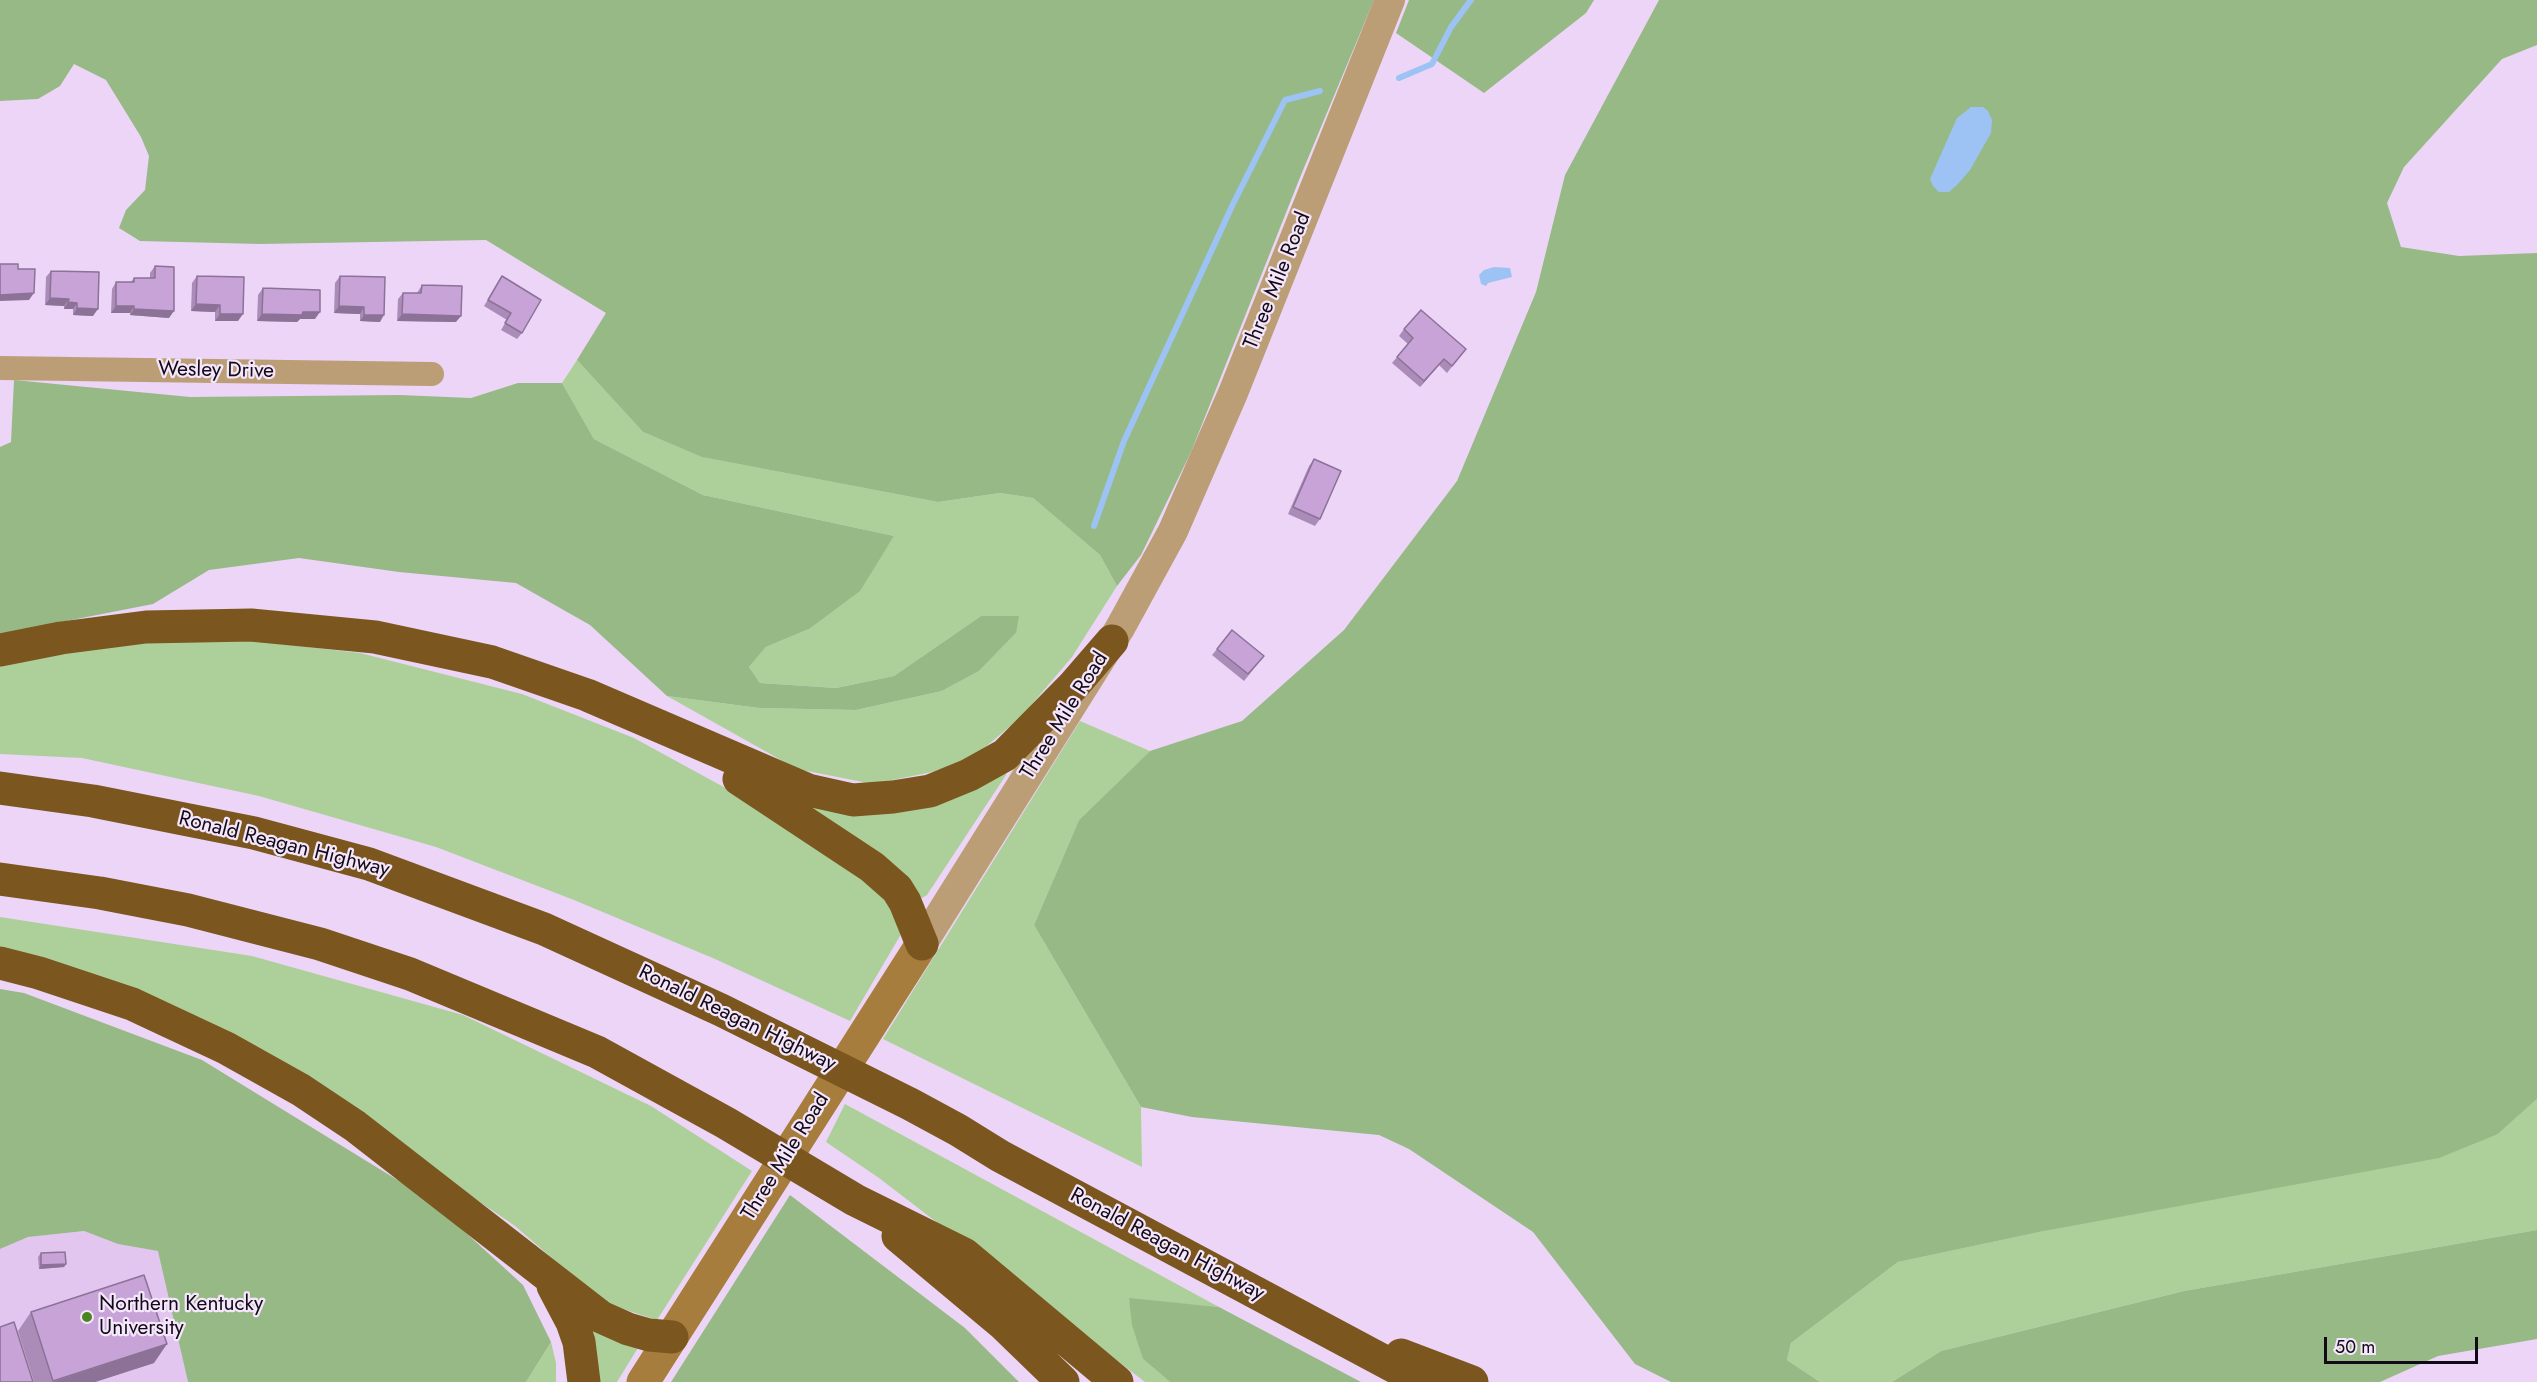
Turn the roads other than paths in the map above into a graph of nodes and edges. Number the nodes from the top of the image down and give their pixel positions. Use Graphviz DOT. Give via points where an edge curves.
graph roads {
  1 [pos="1390,0"];
  2 [pos="0,368"];
  3 [pos="432,374"];
  4 [pos="1112,641"];
  5 [pos="0,650"];
  6 [pos="677,734"];
  7 [pos="0,788"];
  8 [pos="0,879"];
  9 [pos="922,944"];
  10 [pos="0,963"];
  11 [pos="855,1200"];
  12 [pos="547,1276"];
  13 [pos="1311,1321"];
  14 [pos="672,1337"];
  15 [pos="584,1382"];
  16 [pos="643,1382"];
  17 [pos="1063,1382"];
  18 [pos="1117,1382"];
  19 [pos="1423,1382"];
  20 [pos="1472,1382"];
  1 -- 4 [label="street, Three Mile Road" via="1192,492 1150,577"];
  2 -- 3 [label="street, Wesley Drive"];
  4 -- 6 [label="highway" via="1005,755 930,791 853,800 767,773"];
  4 -- 9 [label="street, Three Mile Road"];
  5 -- 6 [label="highway" via="146,627 251,626 375,637 492,662 588,695"];
  6 -- 9 [label="highway" via="716,765 872,867 897,889"];
  7 -- 13 [label="highway, Ronald Reagan Highway" via="93,801 254,833 369,864 544,929 910,1104 1009,1161"];
  8 -- 11 [label="highway" via="100,892 188,910 320,944 410,974 597,1052"];
  9 -- 14 [label="main road, Three Mile Road"];
  10 -- 12 [label="highway" via="132,1004 226,1048 301,1090 412,1169"];
  11 -- 17 [label="highway" via="1002,1323"];
  11 -- 18 [label="highway" via="964,1254"];
  12 -- 14 [label="highway" via="601,1317 649,1335"];
  12 -- 15 [label="highway" via="579,1342"];
  13 -- 19 [label="highway, Ronald Reagan Highway"];
  13 -- 20 [label="highway"];
  14 -- 16 [label="main road, Three Mile Road"];
}
